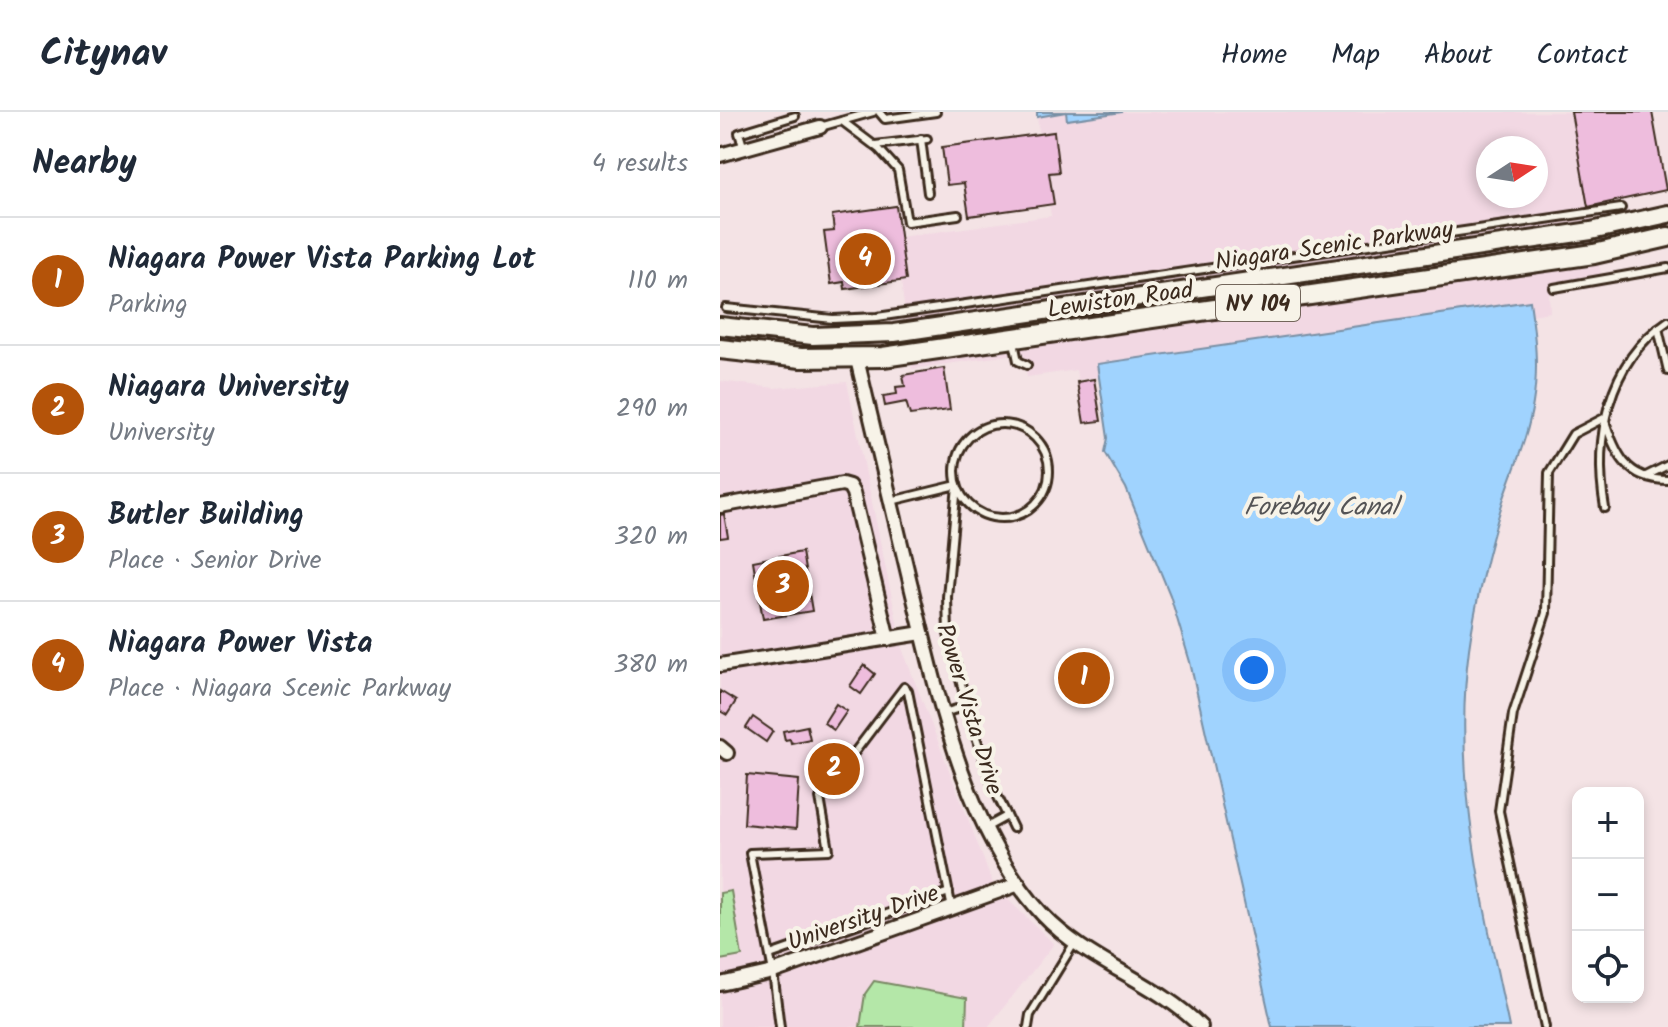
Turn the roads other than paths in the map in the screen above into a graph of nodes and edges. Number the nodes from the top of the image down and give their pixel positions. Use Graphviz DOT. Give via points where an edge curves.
graph roads {
  1 [pos="873,112"];
  2 [pos="879,112"];
  3 [pos="936,112"];
  4 [pos="795,116"];
  5 [pos="842,121"];
  6 [pos="820,127"];
  7 [pos="874,145"];
  8 [pos="744,149"];
  9 [pos="720,155"];
  10 [pos="928,193"];
  11 [pos="1621,208"];
  12 [pos="1668,214"];
  13 [pos="958,215"];
  14 [pos="1668,237"];
  15 [pos="1668,268"];
  16 [pos="1554,288"];
  17 [pos="726,308"];
  18 [pos="1668,321"];
  19 [pos="720,326"];
  20 [pos="1658,328"];
  21 [pos="1013,339"];
  22 [pos="720,349"];
  23 [pos="857,359"];
  24 [pos="1027,365"];
  25 [pos="1668,371"];
  26 [pos="1604,418"];
  27 [pos="1668,465"];
  28 [pos="1645,476"];
  29 [pos="1668,480"];
  30 [pos="957,485"];
  31 [pos="891,501"];
  32 [pos="720,506"];
  33 [pos="1605,508"];
  34 [pos="922,633"];
  35 [pos="888,639"];
  36 [pos="720,665"];
  37 [pos="966,706"];
  38 [pos="944,713"];
  39 [pos="1007,816"];
  40 [pos="987,827"];
  41 [pos="1013,828"];
  42 [pos="1019,884"];
  43 [pos="949,892"];
  44 [pos="952,909"];
  45 [pos="897,911"];
  46 [pos="901,927"];
  47 [pos="846,929"];
  48 [pos="1075,942"];
  49 [pos="850,945"];
  50 [pos="770,955"];
  51 [pos="773,972"];
  52 [pos="720,984"];
  53 [pos="780,1027"];
  54 [pos="1028,1027"];
  55 [pos="1201,1027"];
  56 [pos="1545,1027"];
  1 -- 5 [label="lane"];
  2 -- 3 [label="lane" via="885,119"];
  4 -- 8 [label="lane" via="739,133"];
  5 -- 6 [label="lane"];
  5 -- 7 [label="lane"];
  6 -- 8 [label="street"];
  7 -- 10 [label="lane" via="924,139"];
  7 -- 13 [label="lane" via="898,170 907,222"];
  8 -- 9 [label="street"];
  11 -- 17 [label="lane" via="877,317 833,319"];
  12 -- 19 [label="main road, Niagara Scenic Parkway" via="1591,231 879,335 813,336"];
  14 -- 21 [label="main road, Lewiston Road / NY 104" via="1594,254"];
  15 -- 16 [label="lane"];
  18 -- 20 [label="lane"];
  20 -- 25 [label="lane"];
  20 -- 26 [label="lane" via="1621,374"];
  21 -- 23 [label="main road, Lewiston Road / NY 104"];
  21 -- 24 [label="lane" via="1016,358"];
  22 -- 23 [label="main road, Lewiston Road / NY 104"];
  23 -- 31 [label="street, Power Vista Drive"];
  26 -- 28 [label="lane" via="1614,450"];
  26 -- 33 [label="lane" via="1600,464"];
  26 -- 56 [label="lane" via="1573,434 1549,473 1546,613 1513,714 1499,811"];
  27 -- 28 [label="lane"];
  28 -- 29 [label="lane"];
  30 -- 30 [label="lane" via="971,507 984,515 1013,517 1038,502 1046,489 1048,460 1024,429 985,427 964,443 958,455"];
  30 -- 31 [label="lane"];
  30 -- 37 [label="lane" via="946,617"];
  31 -- 34 [label="street, Power Vista Drive"];
  32 -- 35 [label="street" via="849,486"];
  34 -- 35 [label="street"];
  34 -- 38 [label="street, Power Vista Drive"];
  35 -- 36 [label="street"];
  37 -- 38 [label="lane"];
  37 -- 39 [label="lane"];
  38 -- 40 [label="street, Power Vista Drive"];
  39 -- 40 [label="lane"];
  39 -- 41 [label="lane"];
  40 -- 42 [label="street, Power Vista Drive"];
  42 -- 44 [label="street, University Drive"];
  42 -- 48 [label="street, Power Vista Drive"];
  43 -- 44 [label="lane"];
  43 -- 45 [label="lane"];
  43 -- 50 [label="lane" via="904,687 822,794 829,850 750,853"];
  44 -- 46 [label="street, University Drive"];
  45 -- 46 [label="lane"];
  45 -- 47 [label="lane"];
  46 -- 49 [label="street, University Drive"];
  47 -- 49 [label="lane"];
  47 -- 50 [label="lane"];
  48 -- 54 [label="lane" via="1030,1015"];
  48 -- 55 [label="street, Power Vista Drive"];
  49 -- 51 [label="street, University Drive"];
  50 -- 51 [label="lane"];
  51 -- 52 [label="street, University Drive"];
  51 -- 53 [label="lane"];
}
